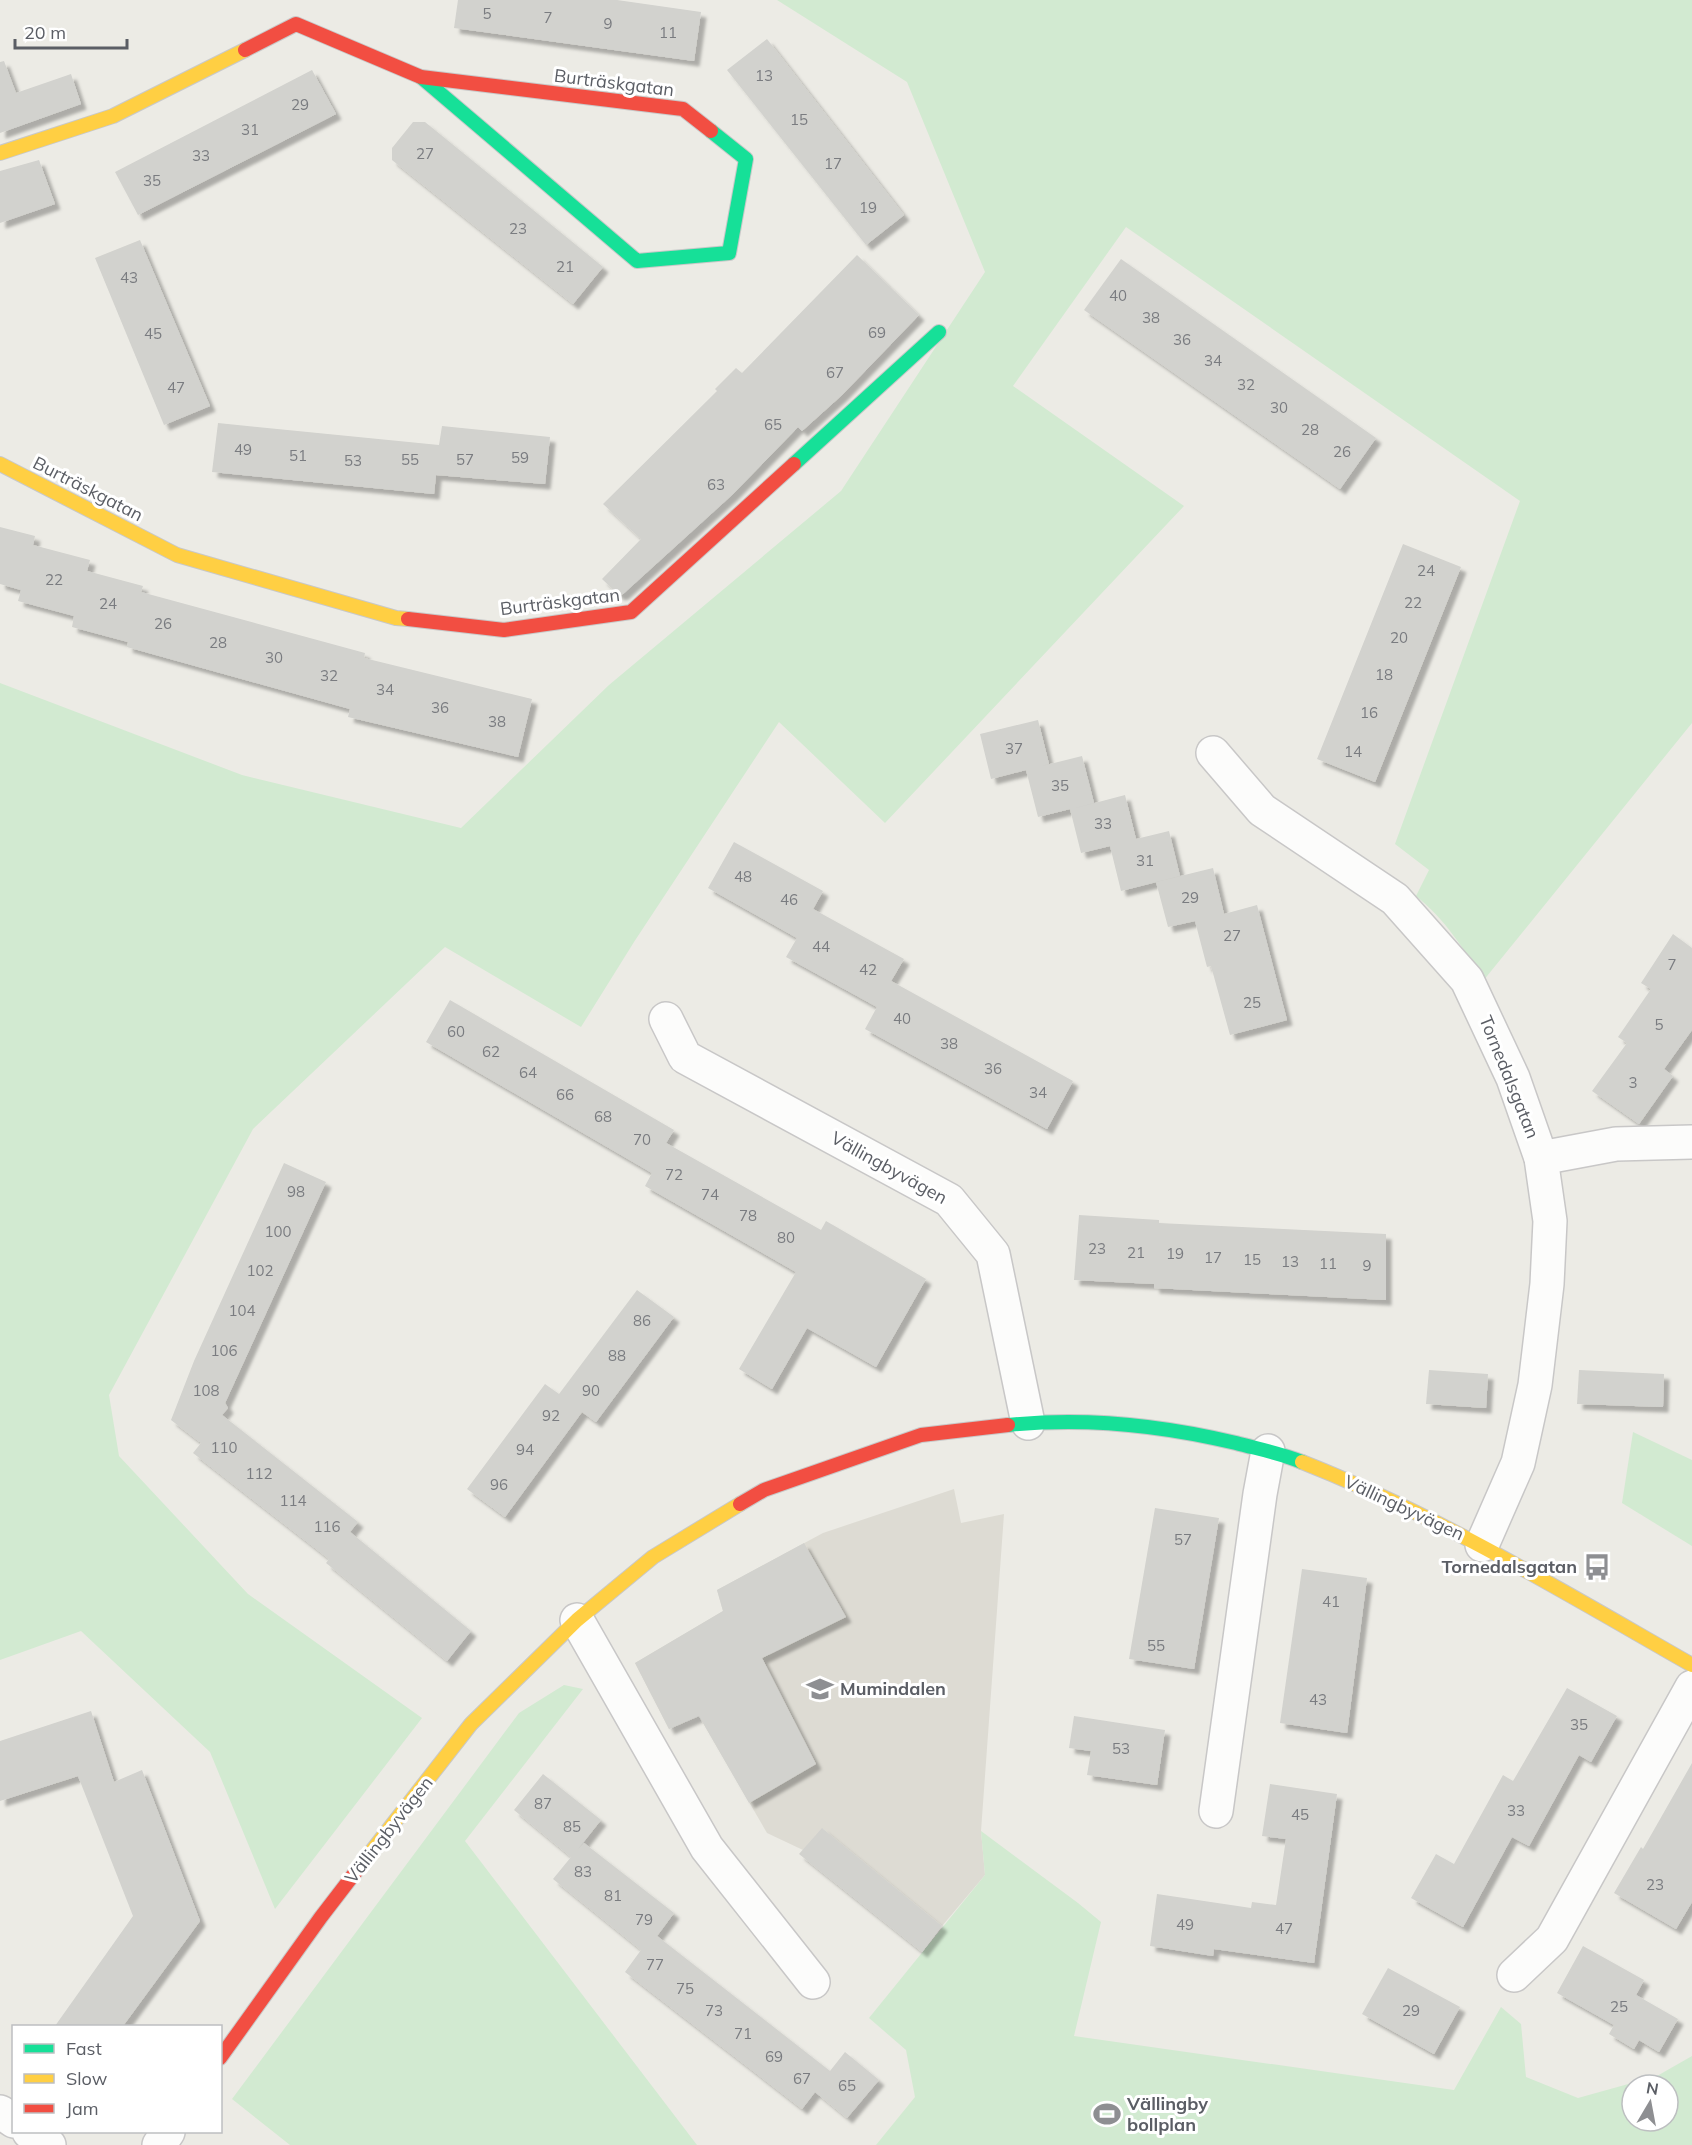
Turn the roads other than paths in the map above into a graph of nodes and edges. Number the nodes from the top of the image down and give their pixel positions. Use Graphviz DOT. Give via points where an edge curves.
graph roads {
  1 [pos="421,77"];
  2 [pos="0,153"];
  3 [pos="939,332"];
  4 [pos="0,464"];
  5 [pos="1214,753"];
  6 [pos="666,1020"];
  7 [pos="1692,1142"];
  8 [pos="1541,1158"];
  9 [pos="1028,1423"];
  10 [pos="1268,1451"];
  11 [pos="1482,1545"];
  12 [pos="577,1620"];
  13 [pos="1692,1665"];
  14 [pos="1692,1687"];
  15 [pos="1216,1811"];
  16 [pos="1514,1975"];
  17 [pos="813,1982"];
  18 [pos="222,2055"];
  19 [pos="31,2133"];
  20 [pos="49,2145"];
  1 -- 1 [label="street, Burträskgatan" via="637,261 729,253 746,159 683,110"];
  1 -- 2 [label="street, Burträskgatan" via="296,24 113,117"];
  3 -- 4 [label="street, Burträskgatan" via="632,612 504,630 396,618 177,555"];
  5 -- 8 [label="street, Tornedalsgatan" via="1262,810 1395,898 1467,980 1514,1078"];
  6 -- 9 [label="street, Vällingbyvägen" via="685,1057 949,1200 993,1254"];
  7 -- 8 [label="street" via="1616,1144"];
  8 -- 11 [label="street, Tornedalsgatan" via="1550,1221 1535,1385 1518,1463"];
  9 -- 10 [label="street, Vällingbyvägen" via="1107,1422 1190,1432"];
  9 -- 12 [label="street, Vällingbyvägen" via="921,1435 764,1490 653,1557"];
  10 -- 11 [label="street, Vällingbyvägen" via="1360,1485"];
  10 -- 15 [label="street"];
  11 -- 13 [label="street, Vällingbyvägen"];
  12 -- 17 [label="street" via="707,1848"];
  12 -- 18 [label="street, Vällingbyvägen" via="471,1724 321,1917"];
  14 -- 16 [label="street" via="1552,1939"];
  19 -- 20 [label="street"];
}
